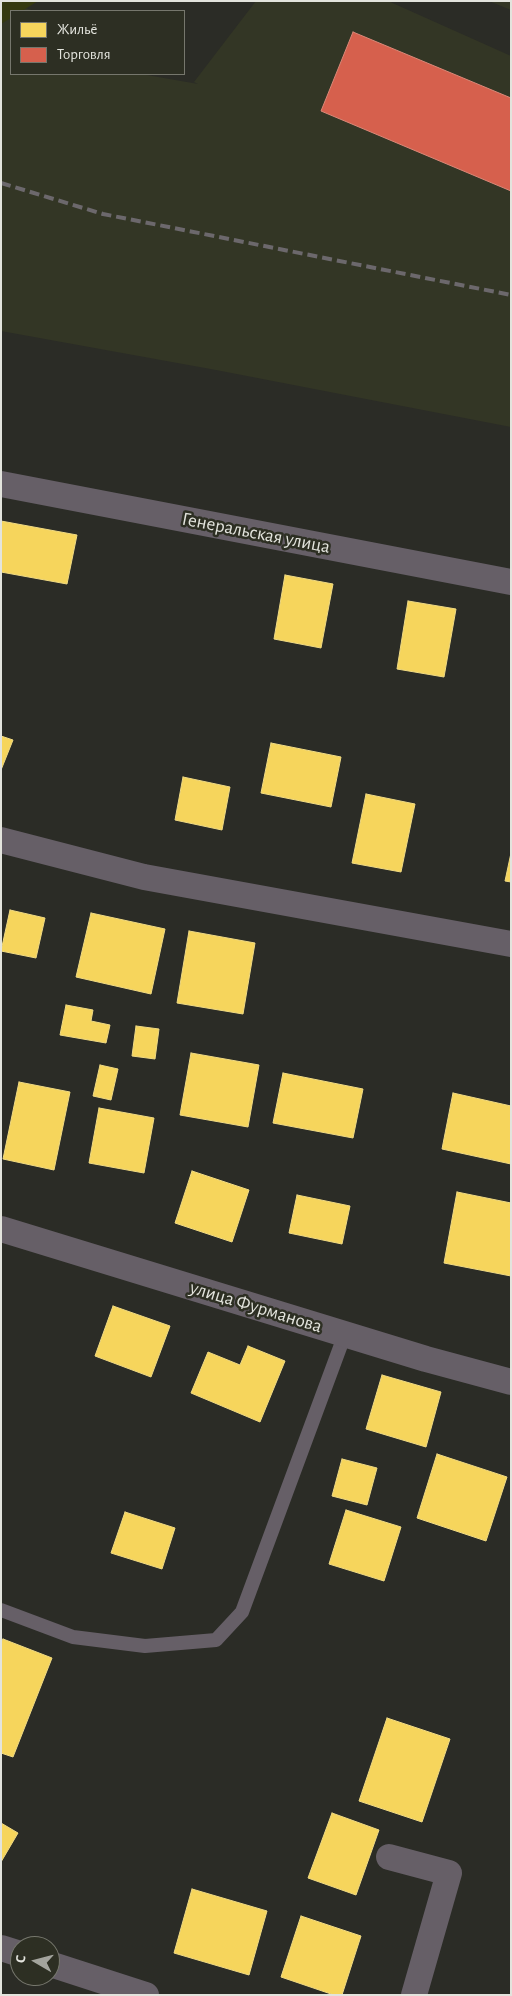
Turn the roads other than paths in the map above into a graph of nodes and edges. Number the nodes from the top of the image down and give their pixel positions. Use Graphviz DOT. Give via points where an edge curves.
graph roads {
  1 [pos="1,484"];
  2 [pos="511,582"];
  3 [pos="1,840"];
  4 [pos="511,944"];
  5 [pos="1,1229"];
  6 [pos="345,1334"];
  7 [pos="511,1382"];
  8 [pos="1,1610"];
  9 [pos="389,1857"];
  10 [pos="60,1967"];
  11 [pos="146,1995"];
  12 [pos="414,1995"];
  1 -- 2 [label="street, Генеральская улица"];
  3 -- 4 [label="street" via="144,876"];
  5 -- 6 [label="street, улица Фурманова"];
  6 -- 7 [label="street, улица Фурманова"];
  6 -- 8 [label="lane" via="242,1612 216,1640 145,1646 73,1637"];
  9 -- 12 [label="street" via="449,1873"];
  10 -- 11 [label="street"];
}
